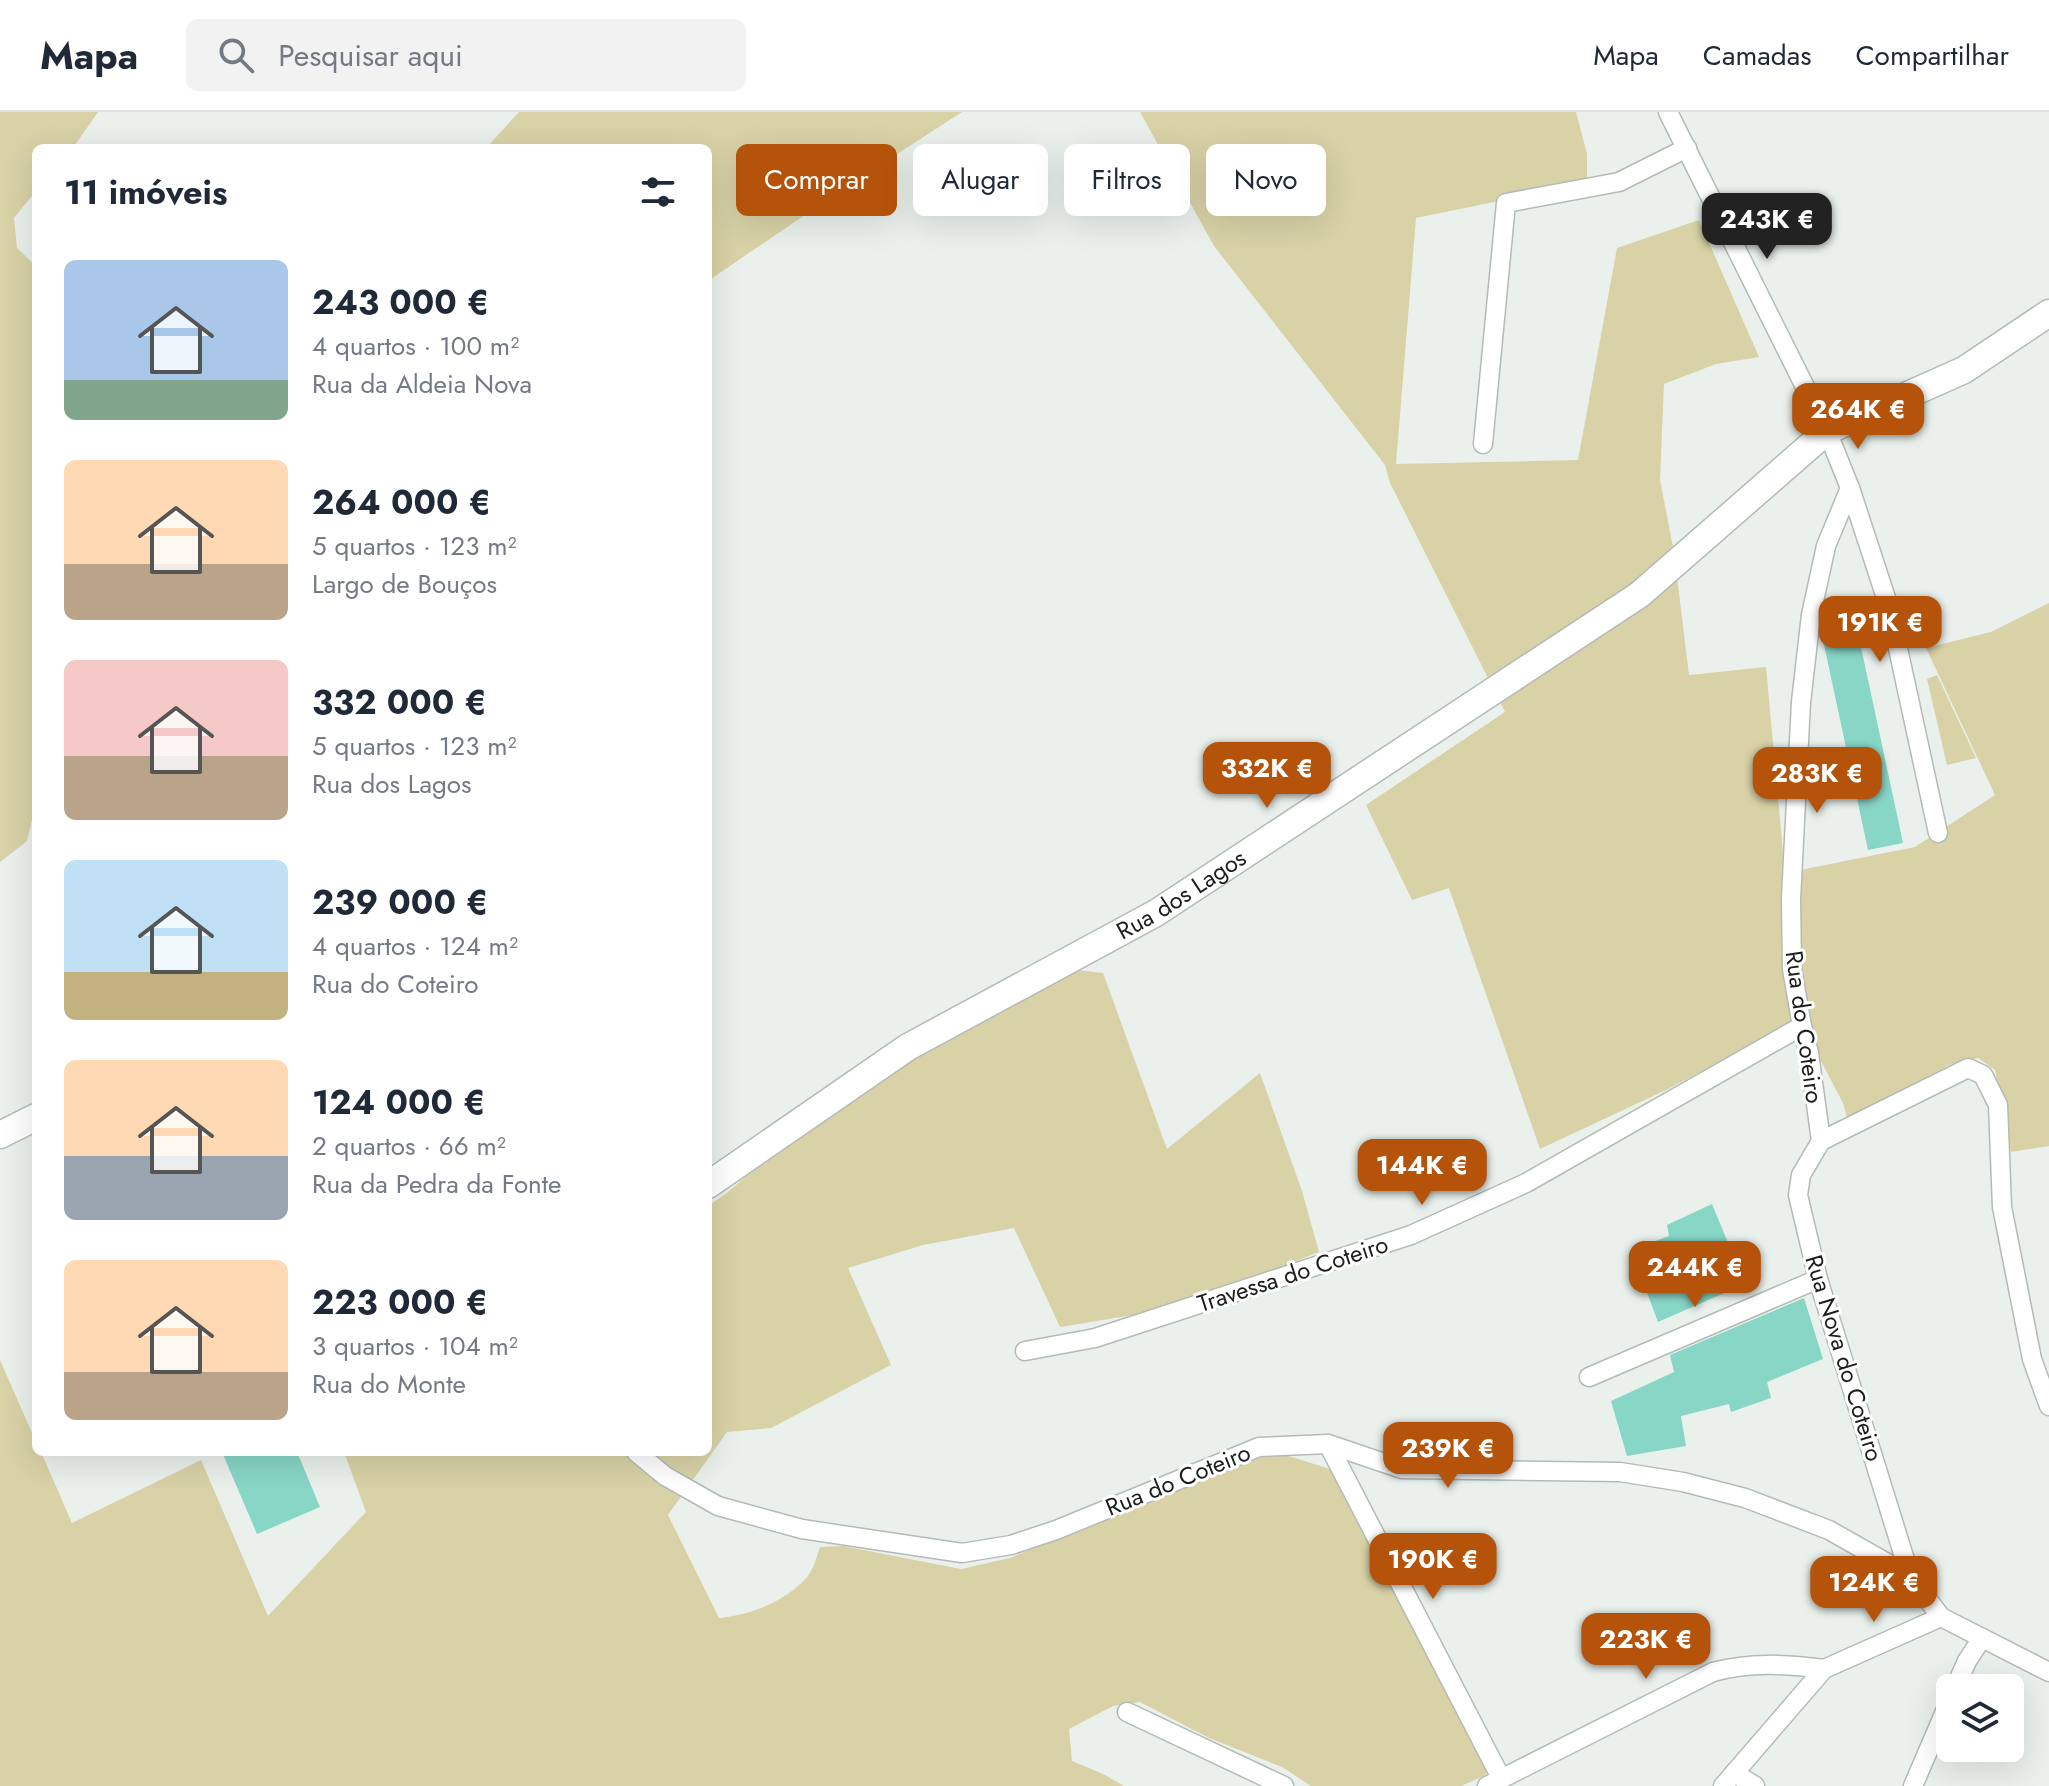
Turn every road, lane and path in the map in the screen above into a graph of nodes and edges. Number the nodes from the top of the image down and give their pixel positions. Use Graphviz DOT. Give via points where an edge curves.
graph roads {
  1 [pos="1668,112"];
  2 [pos="1687,148"];
  3 [pos="2049,313"];
  4 [pos="1827,431"];
  5 [pos="1483,444"];
  6 [pos="1850,488"];
  7 [pos="1938,833"];
  8 [pos="1802,1026"];
  9 [pos="32,1119"];
  10 [pos="0,1135"];
  11 [pos="1821,1141"];
  12 [pos="712,1182"];
  13 [pos="1818,1279"];
  14 [pos="1025,1351"];
  15 [pos="1589,1377"];
  16 [pos="2049,1406"];
  17 [pos="1328,1444"];
  18 [pos="641,1456"];
  19 [pos="1910,1576"];
  20 [pos="1941,1617"];
  21 [pos="1982,1638"];
  22 [pos="1824,1669"];
  23 [pos="2049,1672"];
  24 [pos="1961,1674"];
  25 [pos="1127,1712"];
  26 [pos="1936,1733"];
  27 [pos="1729,1780"];
  28 [pos="1494,1782"];
  29 [pos="1284,1786"];
  30 [pos="1755,1786"];
  31 [pos="1913,1786"];
  1 -- 2 [label="street"];
  2 -- 4 [label="street"];
  2 -- 5 [label="street" via="1619,182 1506,203"];
  3 -- 4 [label="street, Rua dos Lagos" via="1964,370"];
  4 -- 6 [label="street"];
  4 -- 12 [label="street, Rua dos Lagos" via="1639,595 1156,913 908,1047"];
  6 -- 7 [label="street" via="1889,607"];
  6 -- 8 [label="street, Rua do Coteiro" via="1826,546 1801,702 1791,941"];
  8 -- 11 [label="street, Rua do Coteiro"];
  8 -- 14 [label="street, Travessa do Coteiro" via="1526,1183 1411,1235 1095,1338"];
  9 -- 10 [label="street"];
  11 -- 13 [label="street, Rua Nova do Coteiro" via="1801,1175 1798,1195"];
  11 -- 16 [label="street" via="1968,1068 1983,1075 1998,1105 2002,1207 2032,1359"];
  13 -- 15 [label="street"];
  13 -- 19 [label="street, Rua Nova do Coteiro"];
  17 -- 18 [label="street, Rua do Coteiro" via="1259,1447 1056,1530 962,1553 802,1529 718,1506"];
  17 -- 19 [label="street, Rua do Coteiro" via="1402,1469 1620,1472 1683,1482 1745,1498 1829,1530"];
  17 -- 28 [label="street"];
  19 -- 20 [label="street, Rua do Coteiro"];
  20 -- 21 [label="street, Rua do Coteiro"];
  20 -- 22 [label="street"];
  21 -- 23 [label="street, Rua do Coteiro"];
  21 -- 24 [label="street"];
  22 -- 27 [label="street"];
  22 -- 28 [label="street" via="1737,1665 1713,1672"];
  25 -- 29 [label="street"];
  26 -- 31 [label="street"];
  27 -- 30 [label="street"];
}
